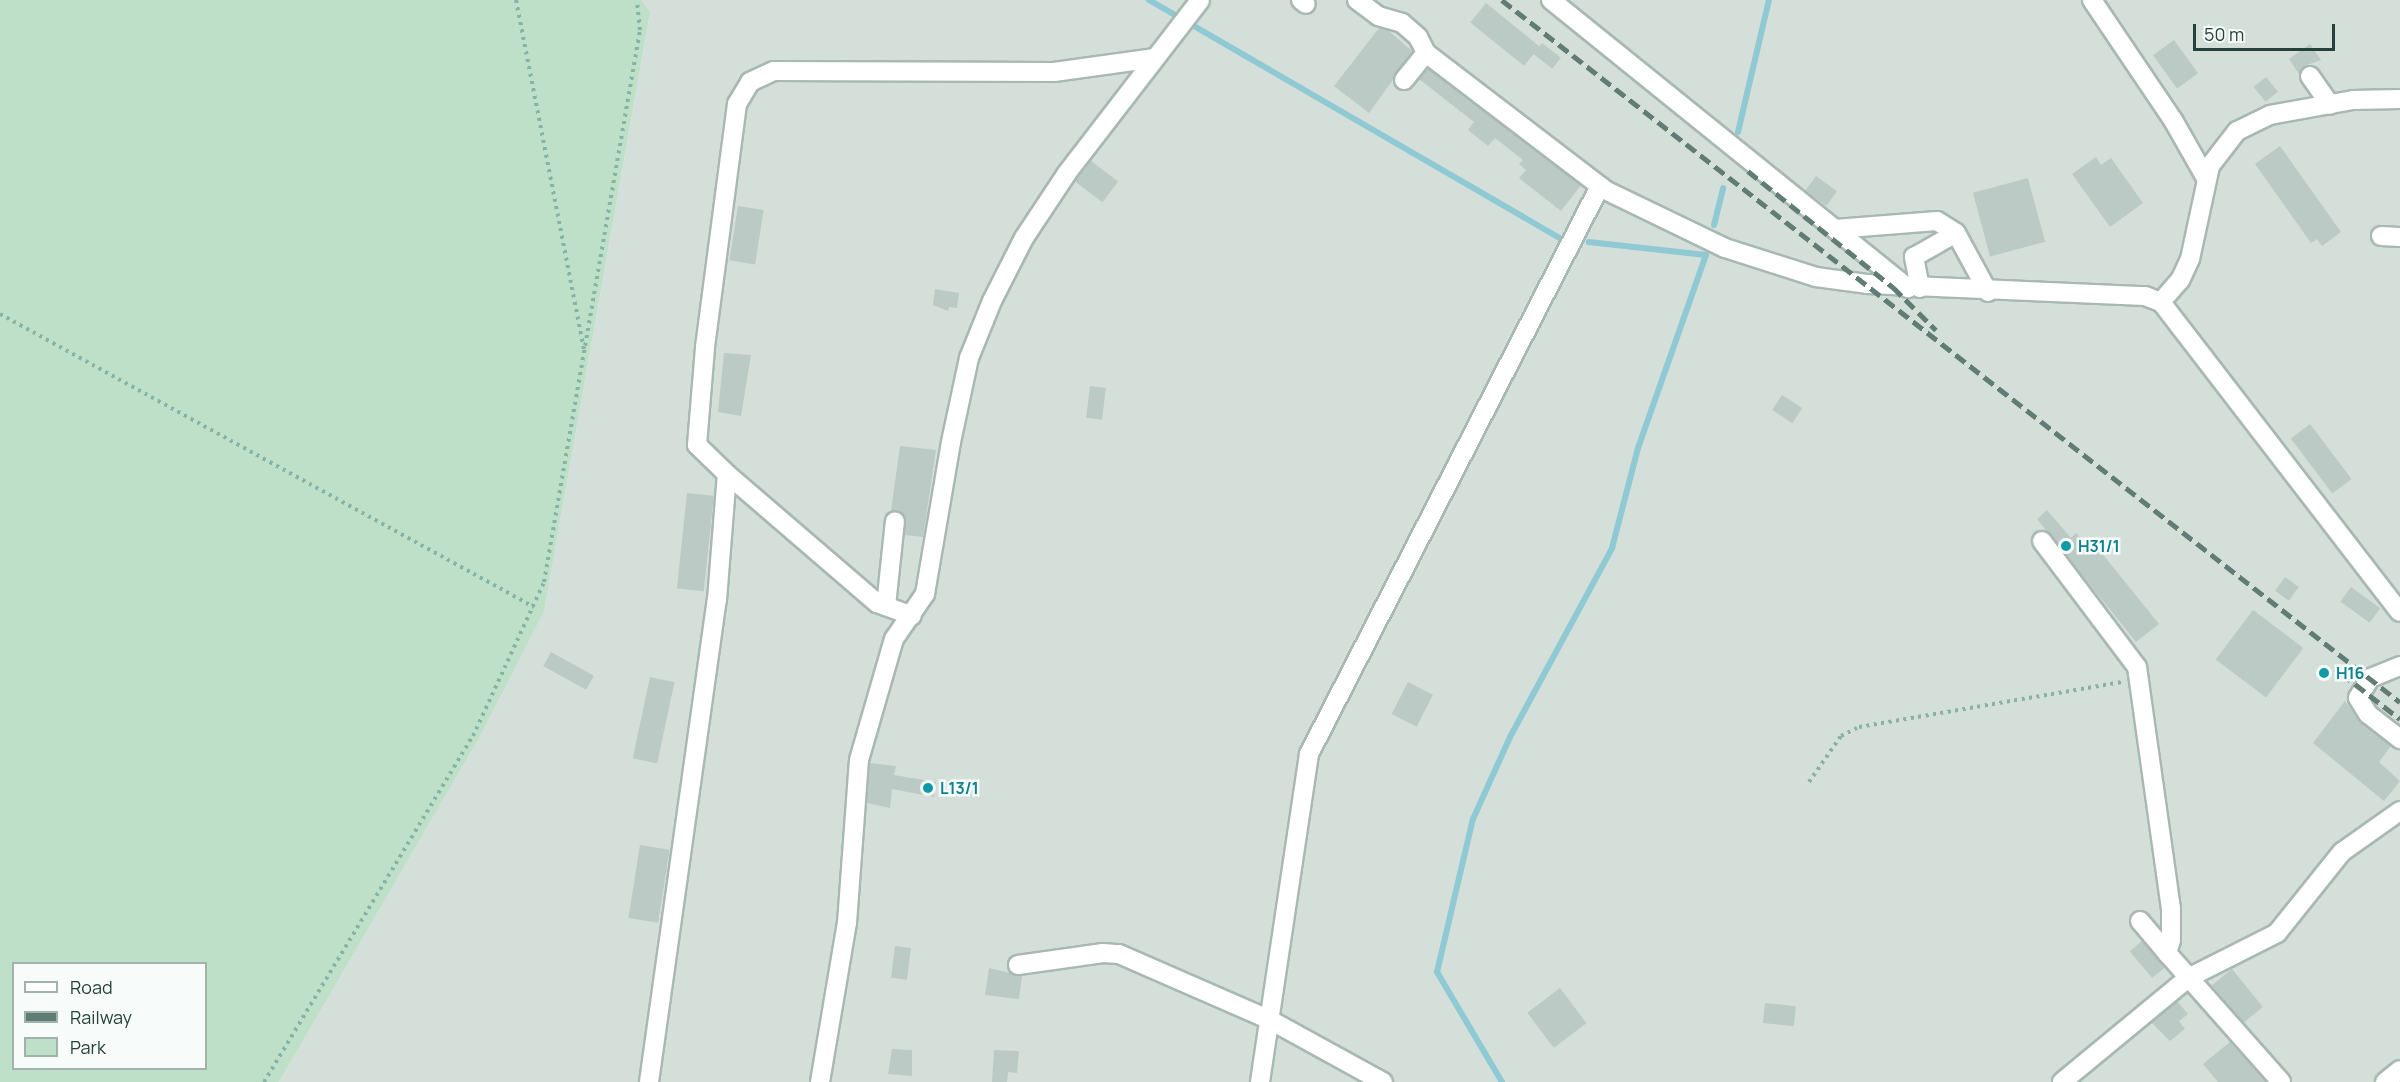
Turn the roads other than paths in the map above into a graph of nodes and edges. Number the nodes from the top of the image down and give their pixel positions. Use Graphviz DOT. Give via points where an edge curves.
graph roads {
  1 [pos="1357,0"];
  2 [pos="1551,0"];
  3 [pos="2092,0"];
  4 [pos="1196,5"];
  5 [pos="1426,53"];
  6 [pos="1155,58"];
  7 [pos="2310,76"];
  8 [pos="1404,80"];
  9 [pos="2400,99"];
  10 [pos="2330,105"];
  11 [pos="2206,178"];
  12 [pos="1600,186"];
  13 [pos="1835,229"];
  14 [pos="1956,233"];
  15 [pos="2380,236"];
  16 [pos="2400,237"];
  17 [pos="1914,288"];
  18 [pos="1988,292"];
  19 [pos="2161,302"];
  20 [pos="727,474"];
  21 [pos="895,521"];
  22 [pos="2042,542"];
  23 [pos="886,606"];
  24 [pos="2400,612"];
  25 [pos="912,616"];
  26 [pos="2400,666"];
  27 [pos="2400,739"];
  28 [pos="2400,811"];
  29 [pos="2140,921"];
  30 [pos="2167,953"];
  31 [pos="1018,965"];
  32 [pos="2188,978"];
  33 [pos="1270,1020"];
  34 [pos="2400,1070"];
  35 [pos="648,1082"];
  36 [pos="820,1082"];
  37 [pos="1260,1082"];
  38 [pos="1383,1082"];
  39 [pos="2062,1082"];
  40 [pos="2282,1082"];
  41 [pos="2385,1082"];
  1 -- 5 [label="lane" via="1378,16 1402,23 1418,37"];
  2 -- 13 [label="lane"];
  3 -- 11 [label="lane" via="2173,120"];
  4 -- 6 [label="lane"];
  5 -- 8 [label="lane"];
  5 -- 12 [label="lane"];
  6 -- 20 [label="lane" via="1054,72 774,71 750,82 736,104 705,347 698,445"];
  6 -- 25 [label="lane" via="1055,191 1024,238 992,301 965,379 925,594"];
  7 -- 10 [label="lane"];
  9 -- 10 [label="lane"];
  10 -- 11 [label="lane" via="2258,119 2223,145"];
  11 -- 19 [label="lane" via="2190,259 2180,280"];
  12 -- 17 [label="lane" via="1662,220 1777,266 1816,277"];
  12 -- 33 [label="lane" via="1309,754"];
  13 -- 14 [label="lane" via="1937,221"];
  13 -- 17 [label="lane"];
  14 -- 17 [label="lane" via="1914,257"];
  14 -- 18 [label="lane"];
  15 -- 16 [label="lane"];
  17 -- 18 [label="lane"];
  18 -- 19 [label="lane" via="2145,296"];
  19 -- 24 [label="lane"];
  20 -- 23 [label="lane" via="877,603"];
  20 -- 35 [label="lane" via="695,769 666,935"];
  21 -- 23 [label="lane"];
  22 -- 30 [label="lane" via="2130,654 2140,679 2171,908"];
  23 -- 25 [label="lane"];
  25 -- 36 [label="lane" via="894,639 859,760 847,923"];
  26 -- 27 [label="lane" via="2370,678 2358,698 2368,714"];
  28 -- 32 [label="lane" via="2342,852 2277,933"];
  29 -- 30 [label="lane"];
  30 -- 32 [label="lane"];
  31 -- 33 [label="lane" via="1119,954"];
  32 -- 39 [label="lane"];
  32 -- 40 [label="lane"];
  33 -- 37 [label="lane"];
  33 -- 38 [label="lane"];
  34 -- 41 [label="lane"];
}
